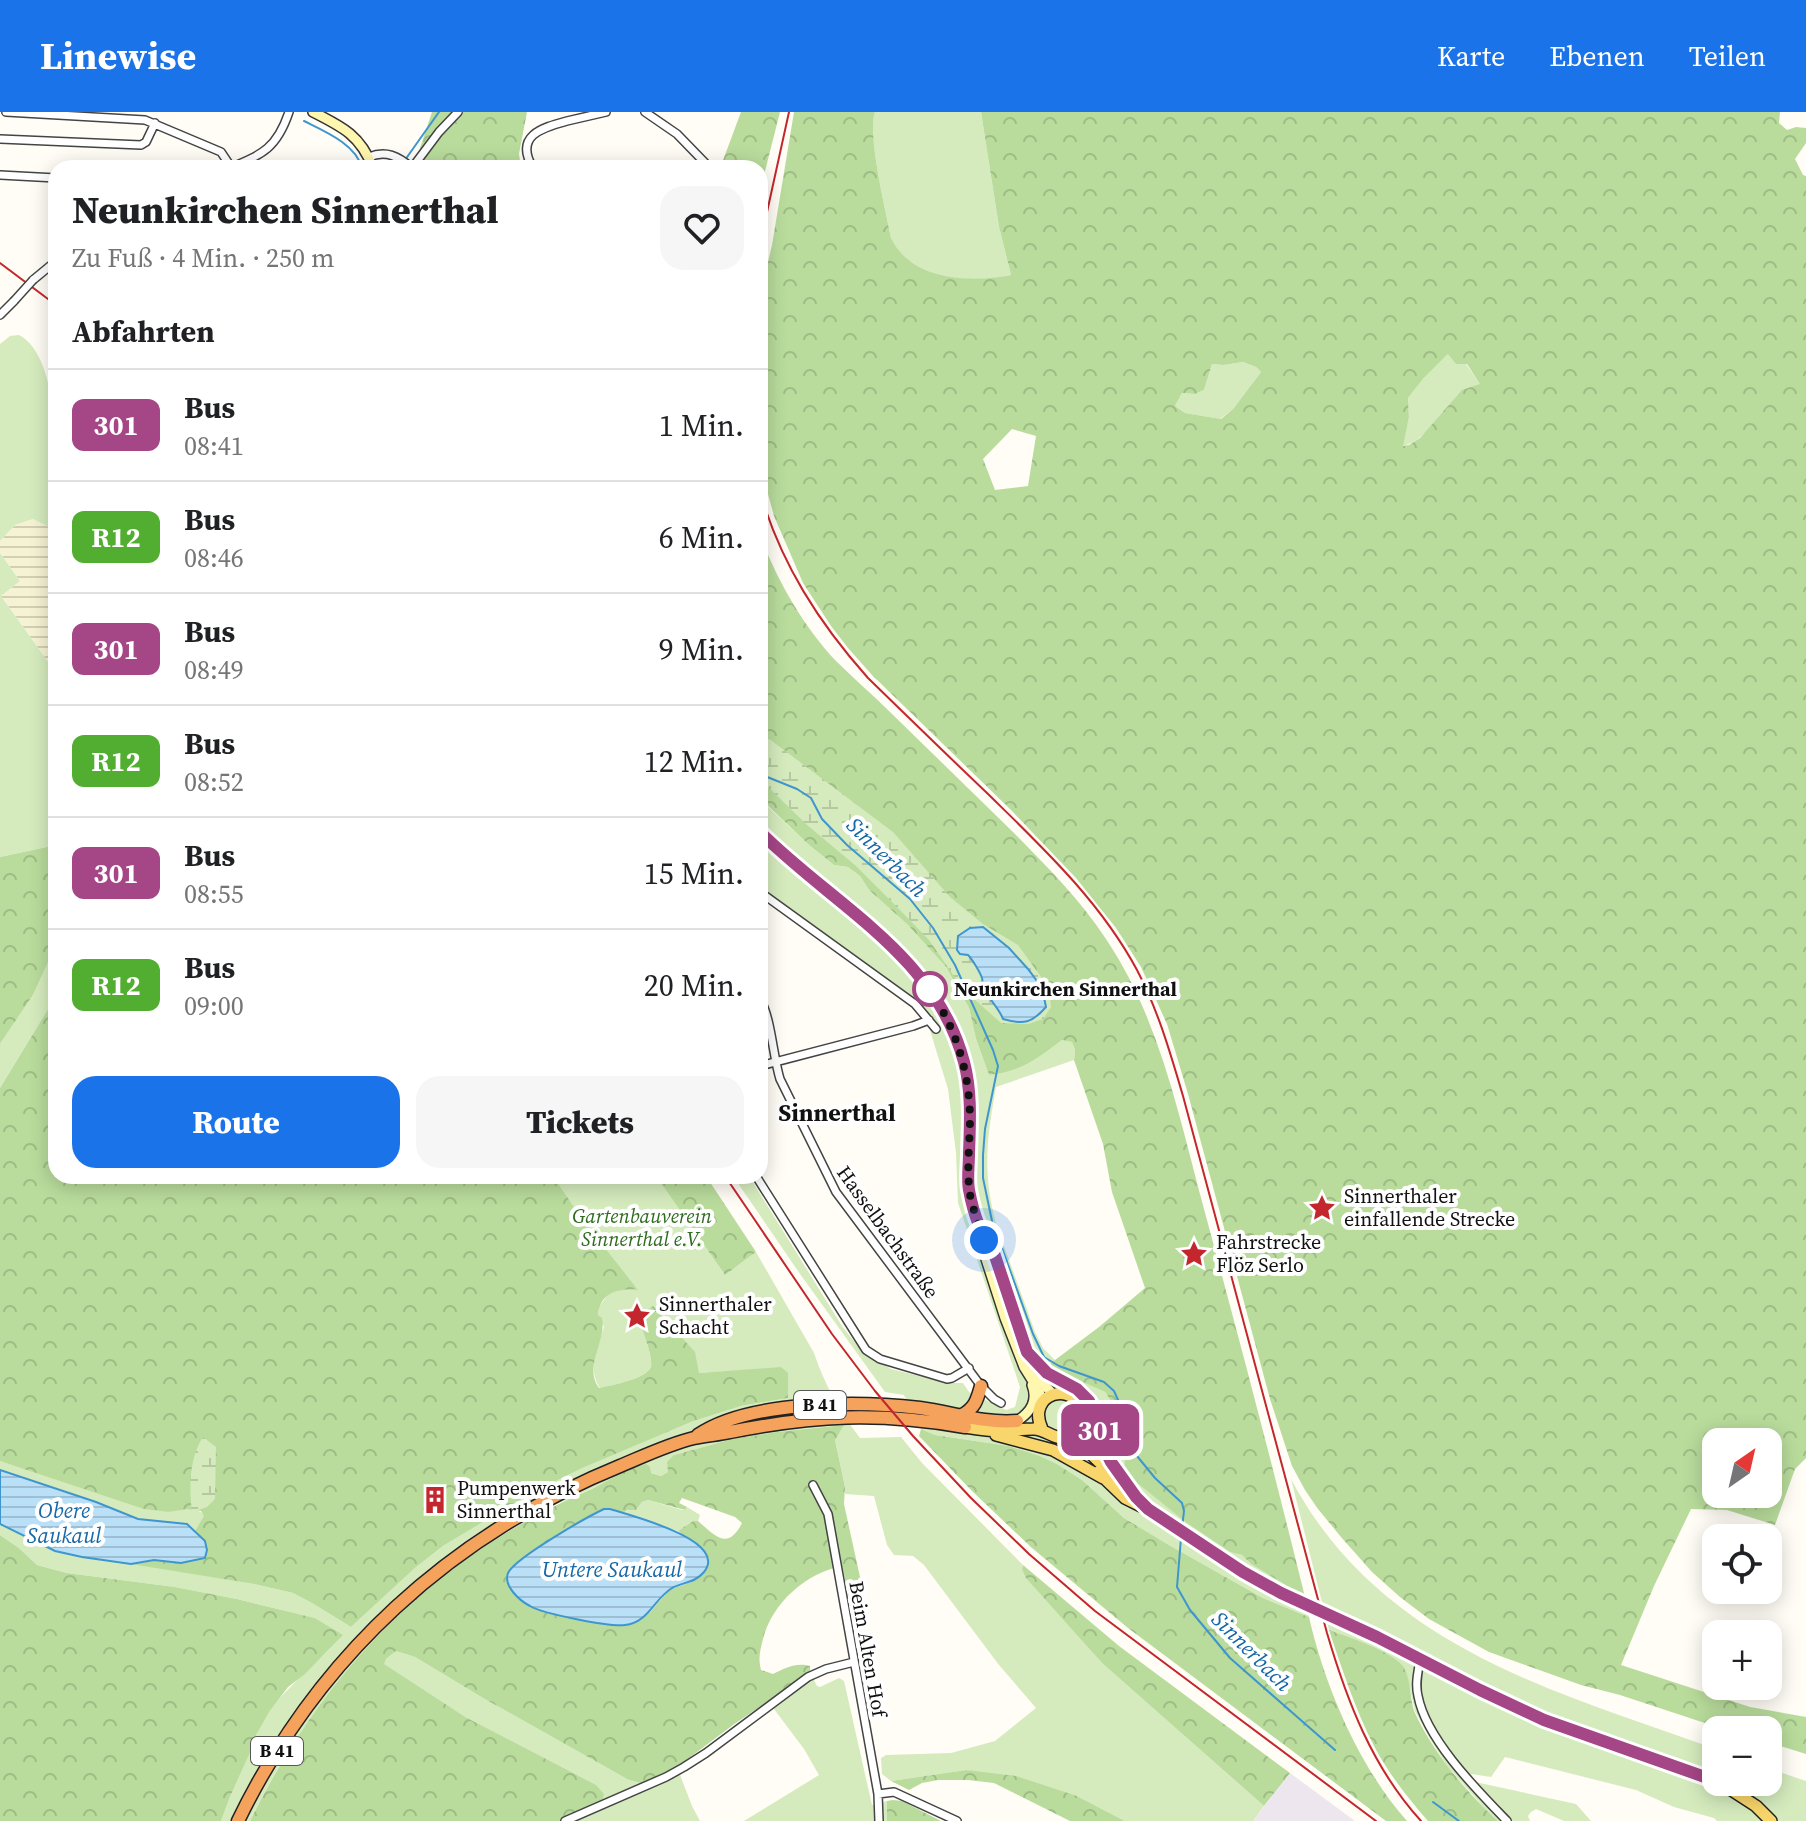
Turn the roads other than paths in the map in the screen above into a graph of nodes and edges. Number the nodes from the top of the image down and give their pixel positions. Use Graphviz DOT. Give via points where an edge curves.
graph roads {
  1 [pos="6,112"];
  2 [pos="289,112"];
  3 [pos="313,112"];
  4 [pos="458,112"];
  5 [pos="606,112"];
  6 [pos="645,112"];
  7 [pos="155,123"];
  8 [pos="0,139"];
  9 [pos="256,157"];
  10 [pos="369,157"];
  11 [pos="226,160"];
  12 [pos="249,160"];
  13 [pos="257,160"];
  14 [pos="370,160"];
  15 [pos="401,160"];
  16 [pos="415,160"];
  17 [pos="529,160"];
  18 [pos="702,160"];
  19 [pos="0,175"];
  20 [pos="48,178"];
  21 [pos="48,268"];
  22 [pos="0,315"];
  23 [pos="768,840"];
  24 [pos="768,898"];
  25 [pos="929,1020"];
  26 [pos="768,1022"];
  27 [pos="936,1029"];
  28 [pos="775,1062"];
  29 [pos="768,1064"];
  30 [pos="761,1184"];
  31 [pos="984,1240"];
  32 [pos="1027,1352"];
  33 [pos="1024,1367"];
  34 [pos="969,1368"];
  35 [pos="981,1386"];
  36 [pos="1053,1394"];
  37 [pos="1001,1403"];
  38 [pos="976,1404"];
  39 [pos="1040,1406"];
  40 [pos="983,1420"];
  41 [pos="964,1421"];
  42 [pos="1017,1421"];
  43 [pos="1042,1429"];
  44 [pos="1077,1430"];
  45 [pos="1065,1437"];
  46 [pos="1103,1478"];
  47 [pos="813,1485"];
  48 [pos="1136,1497"];
  49 [pos="1148,1509"];
  50 [pos="1420,1660"];
  51 [pos="854,1662"];
  52 [pos="1702,1775"];
  53 [pos="878,1794"];
  54 [pos="1741,1796"];
  55 [pos="238,1821"];
  56 [pos="565,1821"];
  57 [pos="879,1821"];
  58 [pos="957,1821"];
  59 [pos="1507,1821"];
  60 [pos="1772,1821"];
  1 -- 7 [label="street"];
  2 -- 9 [label="street" via="270,147"];
  3 -- 10 [label="main road" via="350,133"];
  4 -- 16 [label="street"];
  5 -- 17 [label="street" via="534,133"];
  6 -- 18 [label="street"];
  7 -- 8 [label="street" via="141,145"];
  7 -- 11 [label="street" via="221,152"];
  9 -- 12 [label="street"];
  9 -- 13 [label="street"];
  10 -- 14 [label="main road"];
  10 -- 15 [label="street" via="384,153"];
  19 -- 20 [label="street"];
  21 -- 22 [label="street, bridge"];
  23 -- 31 [label="main road" via="889,941 945,1015 969,1087 969,1189"];
  24 -- 25 [label="street" via="915,1004"];
  25 -- 27 [label="street"];
  25 -- 28 [label="street"];
  26 -- 28 [label="street, Hasselbachstraße"];
  28 -- 29 [label="street"];
  28 -- 34 [label="street, Hasselbachstraße" via="836,1192"];
  30 -- 34 [label="street" via="866,1350 947,1379"];
  31 -- 32 [label="main road" via="994,1253"];
  31 -- 33 [label="main road"];
  32 -- 36 [label="main road"];
  32 -- 48 [label="main road" via="1047,1373 1089,1401 1105,1450"];
  33 -- 39 [label="main road" via="1039,1391"];
  33 -- 42 [label="main road" via="1035,1399"];
  34 -- 35 [label="street, Hasselbachstraße"];
  35 -- 37 [label="street, Hasselbachstraße"];
  35 -- 38 [label="highway"];
  36 -- 39 [label="main road, B 41"];
  36 -- 44 [label="main road, B 41" via="1078,1403 1082,1417"];
  38 -- 40 [label="highway"];
  38 -- 41 [label="highway"];
  39 -- 42 [label="main road, B 41" via="1031,1417"];
  39 -- 43 [label="main road"];
  40 -- 41 [label="highway, B 41"];
  40 -- 42 [label="highway, B 41"];
  41 -- 43 [label="main road, B 41" via="1000,1431"];
  41 -- 46 [label="main road, B 41" via="1053,1450"];
  41 -- 55 [label="highway, B 41" via="890,1406 776,1409 713,1426 527,1510 404,1599 339,1665 270,1761"];
  43 -- 45 [label="main road, B 41" via="1052,1437"];
  44 -- 45 [label="main road"];
  44 -- 48 [label="main road, B 41" via="1090,1453"];
  45 -- 46 [label="main road, B 41"];
  46 -- 49 [label="main road, B 41"];
  47 -- 51 [label="street, Beim Alten Hof" via="828,1514"];
  48 -- 49 [label="main road, B 41"];
  49 -- 50 [label="main road, B 41" via="1243,1572"];
  50 -- 52 [label="main road, B 41" via="1544,1720"];
  50 -- 59 [label="street" via="1417,1694 1429,1727 1465,1777"];
  51 -- 53 [label="street, Beim Alten Hof"];
  51 -- 56 [label="street" via="808,1677 666,1777"];
  53 -- 57 [label="street, Beim Alten Hof"];
  53 -- 58 [label="street" via="894,1792"];
  54 -- 60 [label="main road, B 41"];
}
